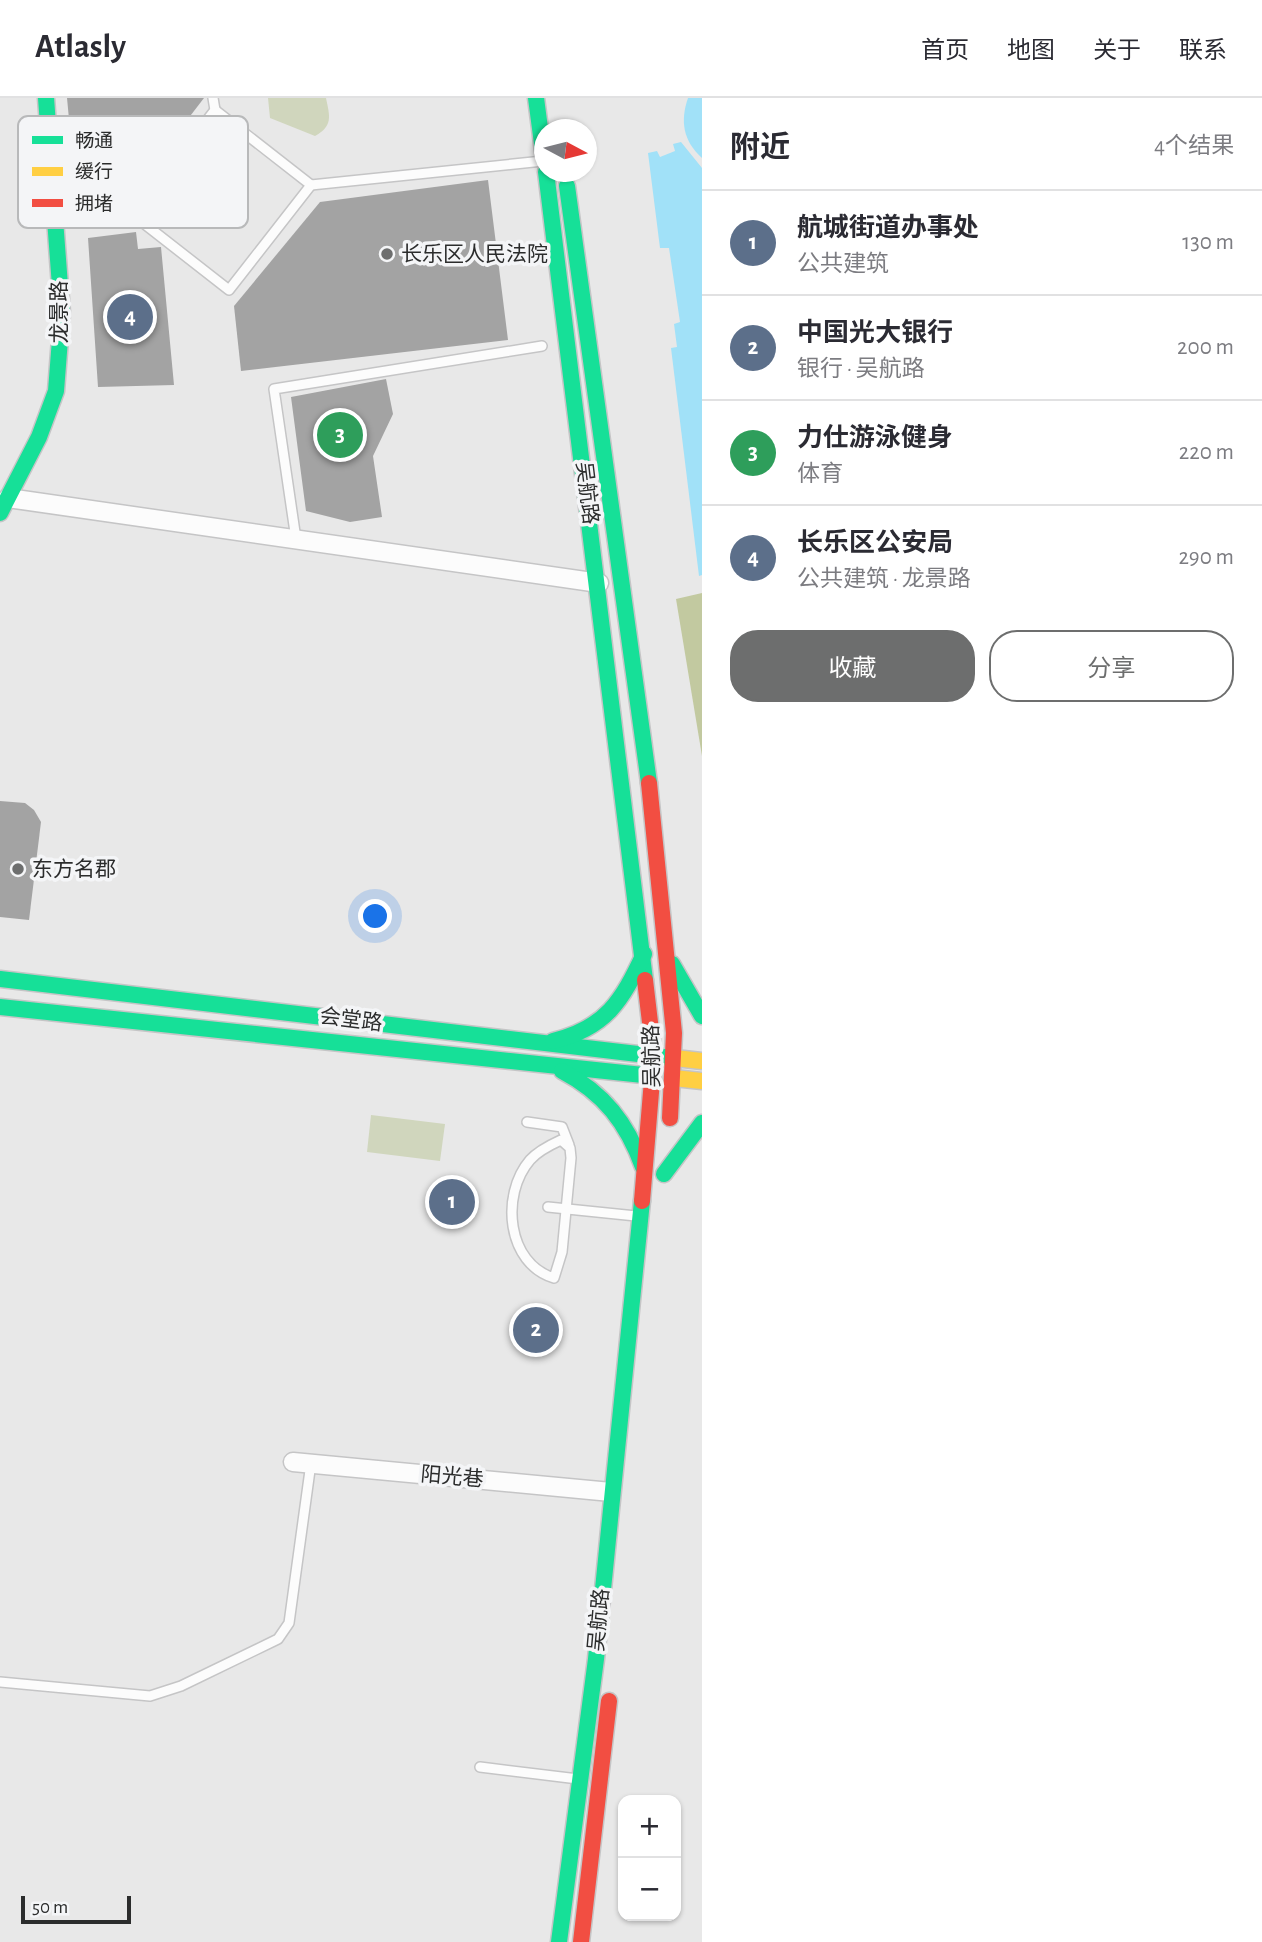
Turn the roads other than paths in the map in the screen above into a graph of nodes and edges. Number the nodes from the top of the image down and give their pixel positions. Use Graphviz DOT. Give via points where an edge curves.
graph roads {
  1 [pos="46,98"];
  2 [pos="213,98"];
  3 [pos="537,98"];
  4 [pos="215,110"];
  5 [pos="47,116"];
  6 [pos="210,116"];
  7 [pos="223,116"];
  8 [pos="539,119"];
  9 [pos="248,136"];
  10 [pos="534,161"];
  11 [pos="547,182"];
  12 [pos="566,182"];
  13 [pos="310,185"];
  14 [pos="56,228"];
  15 [pos="150,228"];
  16 [pos="542,346"];
  17 [pos="4,506"];
  18 [pos="296,539"];
  19 [pos="598,583"];
  20 [pos="666,952"];
  21 [pos="644,954"];
  22 [pos="0,979"];
  23 [pos="0,1007"];
  24 [pos="702,1016"];
  25 [pos="542,1042"];
  26 [pos="654,1056"];
  27 [pos="674,1058"];
  28 [pos="702,1061"];
  29 [pos="556,1068"];
  30 [pos="654,1076"];
  31 [pos="674,1078"];
  32 [pos="702,1081"];
  33 [pos="527,1122"];
  34 [pos="702,1123"];
  35 [pos="570,1148"];
  36 [pos="646,1174"];
  37 [pos="548,1207"];
  38 [pos="566,1209"];
  39 [pos="641,1217"];
  40 [pos="644,1352"];
  41 [pos="302,1462"];
  42 [pos="611,1492"];
  43 [pos="618,1609"];
  44 [pos="0,1682"];
  45 [pos="611,1689"];
  46 [pos="480,1767"];
  47 [pos="580,1779"];
  48 [pos="561,1917"];
  49 [pos="548,1942"];
  50 [pos="558,1942"];
  51 [pos="583,1942"];
  1 -- 5 [label="main road, 龙景路"];
  2 -- 4 [label="lane"];
  3 -- 8 [label="main road"];
  4 -- 6 [label="lane"];
  4 -- 7 [label="lane"];
  9 -- 13 [label="lane"];
  10 -- 13 [label="lane"];
  11 -- 19 [label="main road, 吴航路"];
  12 -- 20 [label="main road, 吴航路" via="652,808"];
  13 -- 15 [label="lane" via="229,290"];
  14 -- 17 [label="main road, 龙景路" via="62,313 56,391"];
  16 -- 18 [label="lane" via="274,389"];
  17 -- 18 [label="street"];
  18 -- 19 [label="street"];
  19 -- 21 [label="main road, 吴航路"];
  20 -- 24 [label="main road"];
  20 -- 27 [label="main road, 吴航路"];
  21 -- 25 [label="main road" via="624,995 600,1023 585,1033"];
  21 -- 26 [label="main road, 吴航路"];
  22 -- 25 [label="main road, 会堂路"];
  23 -- 29 [label="main road, 会堂路"];
  25 -- 26 [label="main road, 会堂路"];
  26 -- 27 [label="main road, 会堂路"];
  26 -- 30 [label="main road, 吴航路"];
  27 -- 28 [label="main road, 会堂路"];
  27 -- 31 [label="main road, 吴航路"];
  29 -- 30 [label="main road, 会堂路"];
  29 -- 36 [label="main road" via="610,1102 631,1136"];
  30 -- 31 [label="main road, 会堂路"];
  30 -- 36 [label="main road, 吴航路"];
  31 -- 32 [label="main road, 会堂路"];
  31 -- 34 [label="main road, 吴航路" via="663,1181"];
  33 -- 35 [label="lane" via="562,1126"];
  35 -- 38 [label="lane"];
  35 -- 38 [label="lane" via="561,1140 530,1160 518,1183 512,1220 518,1250 525,1260 536,1271 554,1278"];
  36 -- 39 [label="main road, 吴航路"];
  37 -- 38 [label="lane"];
  38 -- 39 [label="lane"];
  39 -- 42 [label="main road, 吴航路"];
  40 -- 43 [label="main road, 吴航路"];
  41 -- 42 [label="street, 阳光巷"];
  41 -- 44 [label="lane" via="289,1623 278,1639 150,1696"];
  42 -- 47 [label="main road, 吴航路"];
  45 -- 51 [label="main road"];
  46 -- 47 [label="lane"];
  47 -- 48 [label="main road, 吴航路"];
  48 -- 49 [label="main road"];
  48 -- 50 [label="main road, 吴航路"];
}
